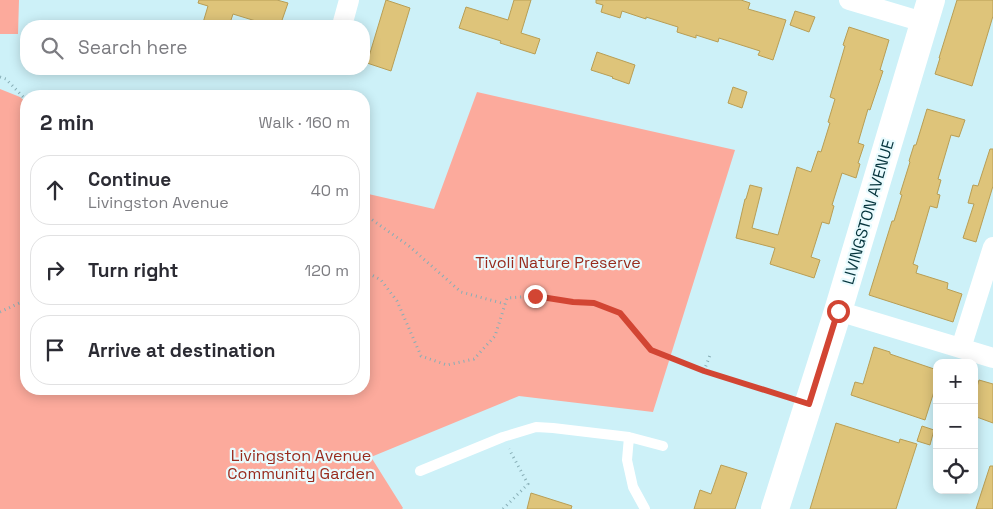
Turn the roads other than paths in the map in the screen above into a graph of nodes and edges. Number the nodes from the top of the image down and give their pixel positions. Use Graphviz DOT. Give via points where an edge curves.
graph roads {
  1 [pos="349,0"];
  2 [pos="849,0"];
  3 [pos="927,11"];
  4 [pos="344,20"];
  5 [pos="993,247"];
  6 [pos="838,311"];
  7 [pos="961,348"];
  8 [pos="993,358"];
  9 [pos="629,437"];
  10 [pos="663,446"];
  11 [pos="420,472"];
  12 [pos="645,509"];
  13 [pos="774,509"];
  1 -- 4 [label="street"];
  2 -- 3 [label="street"];
  3 -- 6 [label="street, LIVINGSTON AVENUE"];
  5 -- 7 [label="street"];
  6 -- 7 [label="street"];
  6 -- 13 [label="street, LIVINGSTON AVENUE"];
  7 -- 8 [label="street"];
  9 -- 10 [label="lane"];
  9 -- 11 [label="lane" via="536,427 503,437"];
  9 -- 12 [label="lane" via="627,460 633,487"];
}
